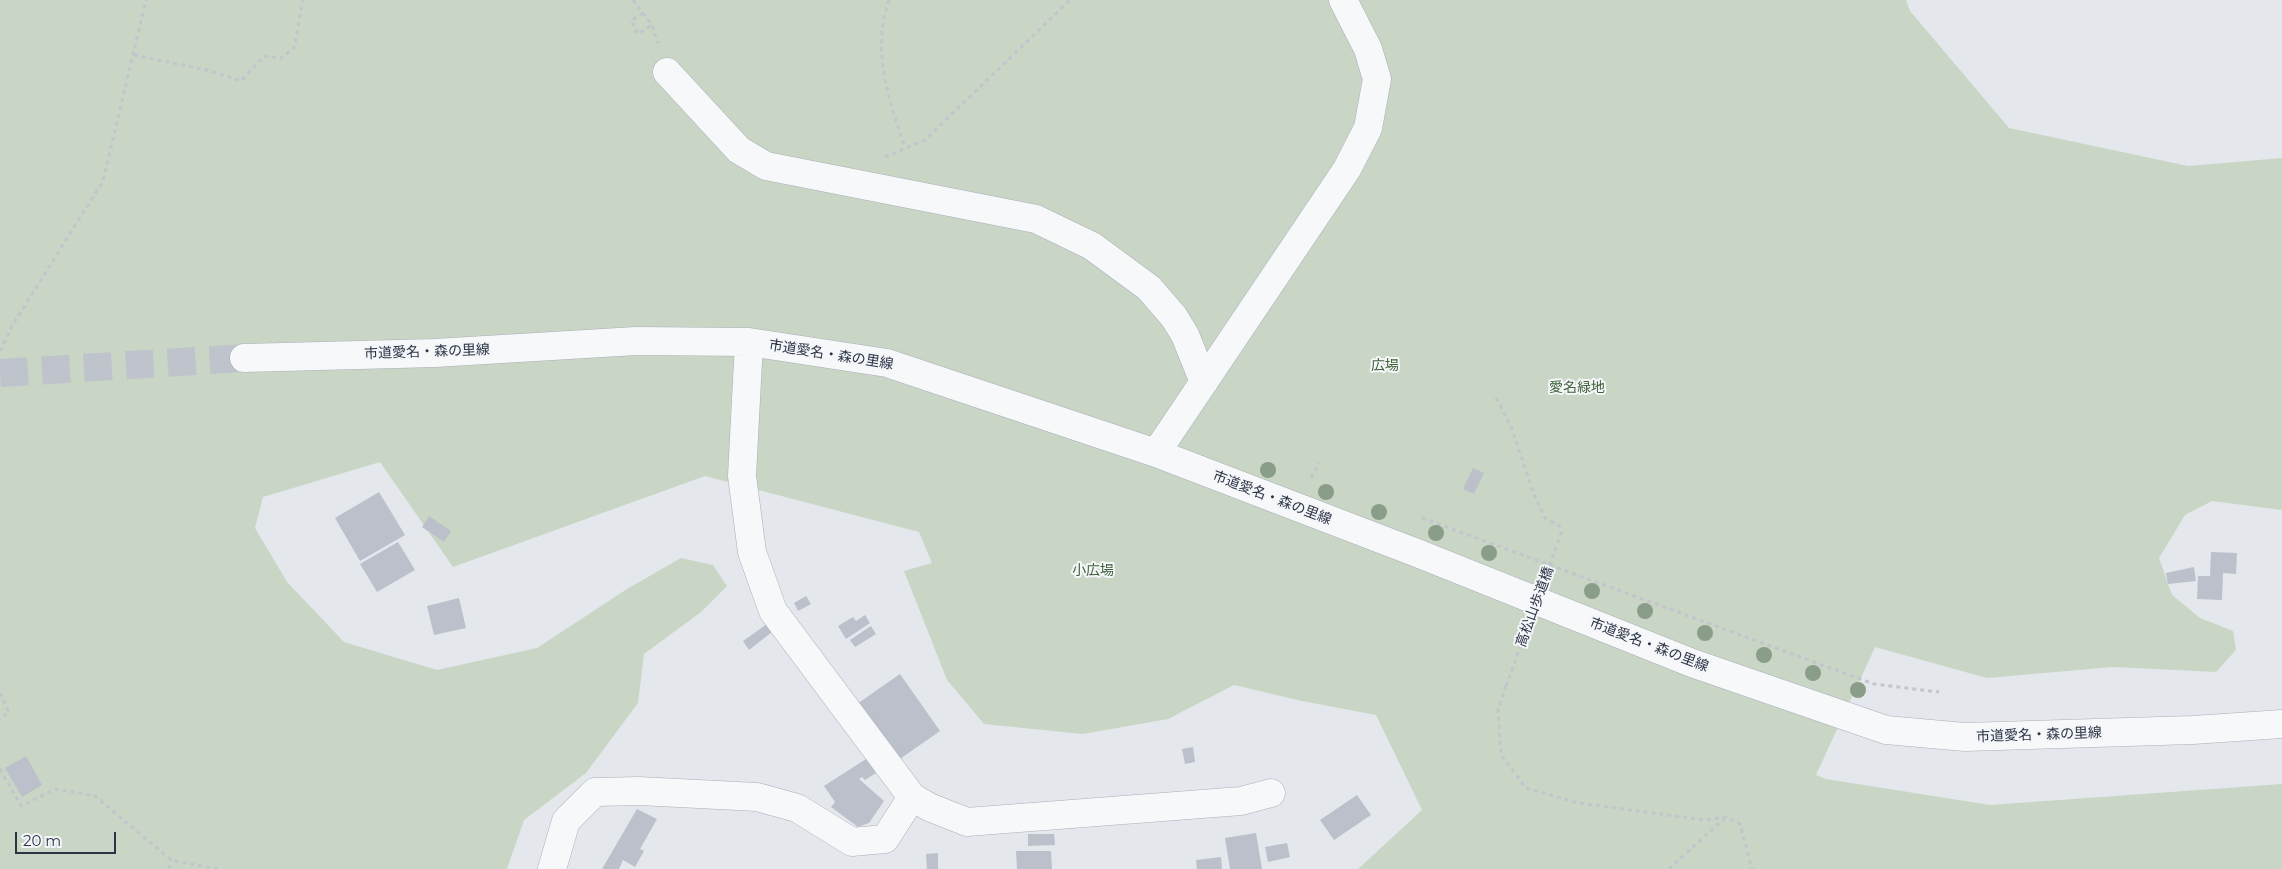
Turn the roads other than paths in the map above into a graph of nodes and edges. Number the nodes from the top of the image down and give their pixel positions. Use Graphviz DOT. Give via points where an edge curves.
graph roads {
  1 [pos="1343,0"];
  2 [pos="667,72"];
  3 [pos="749,342"];
  4 [pos="244,358"];
  5 [pos="1204,382"];
  6 [pos="1156,453"];
  7 [pos="2282,724"];
  8 [pos="1271,793"];
  9 [pos="912,797"];
  10 [pos="552,869"];
  1 -- 5 [label="street" via="1368,49 1378,78 1368,128 1347,169"];
  2 -- 5 [label="street" via="740,150 766,166 1036,219 1092,246 1149,288 1174,317 1185,334"];
  3 -- 4 [label="street, 市道愛名・森の里線" via="636,341 435,354"];
  3 -- 6 [label="street, 市道愛名・森の里線" via="887,363"];
  3 -- 9 [label="street" via="742,476 752,552 773,611"];
  5 -- 6 [label="street"];
  6 -- 7 [label="street, 市道愛名・森の里線" via="1692,663 1886,730 1965,737"];
  8 -- 9 [label="street" via="1241,802 967,822"];
  9 -- 10 [label="street" via="885,839 852,842 797,808 757,797 595,792 566,821"];
}
